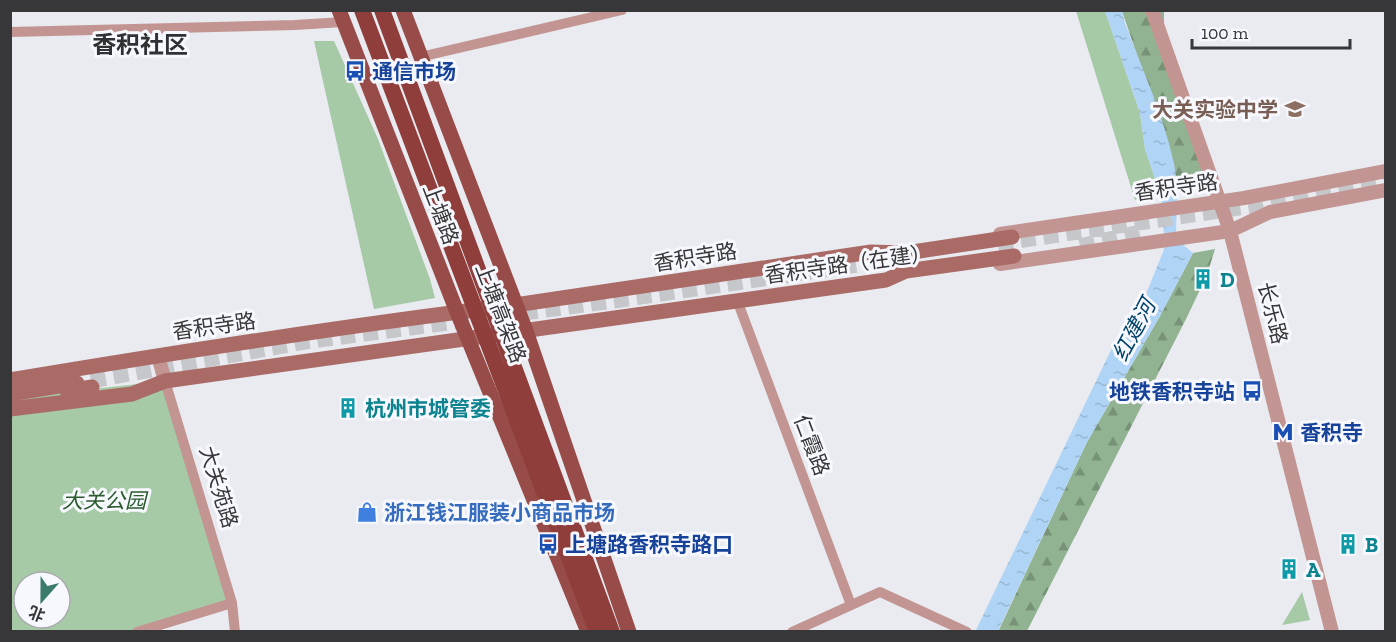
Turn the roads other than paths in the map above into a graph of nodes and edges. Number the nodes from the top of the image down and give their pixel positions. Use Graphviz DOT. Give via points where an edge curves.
graph roads {
  1 [pos="362,10"];
  2 [pos="382,10"];
  3 [pos="404,10"];
  4 [pos="622,10"];
  5 [pos="1152,10"];
  6 [pos="341,16"];
  7 [pos="10,32"];
  8 [pos="420,57"];
  9 [pos="1386,171"];
  10 [pos="1386,190"];
  11 [pos="1219,202"];
  12 [pos="1230,231"];
  13 [pos="1012,237"];
  14 [pos="871,252"];
  15 [pos="1014,256"];
  16 [pos="886,280"];
  17 [pos="737,300"];
  18 [pos="516,305"];
  19 [pos="456,312"];
  20 [pos="526,331"];
  21 [pos="468,340"];
  22 [pos="158,356"];
  23 [pos="10,381"];
  24 [pos="165,381"];
  25 [pos="10,394"];
  26 [pos="10,400"];
  27 [pos="10,409"];
  28 [pos="232,603"];
  29 [pos="851,604"];
  30 [pos="137,632"];
  31 [pos="235,632"];
  32 [pos="588,632"];
  33 [pos="597,632"];
  34 [pos="612,632"];
  35 [pos="629,632"];
  36 [pos="792,632"];
  37 [pos="967,632"];
  38 [pos="1332,632"];
  1 -- 33 [label="highway, 上塘高架路, bridge"];
  2 -- 34 [label="highway, 上塘高架路, bridge"];
  3 -- 8 [label="main road, 上塘路"];
  4 -- 8 [label="street"];
  5 -- 11 [label="street, 长乐路"];
  6 -- 7 [label="street" via="295,25"];
  6 -- 19 [label="main road, 上塘路"];
  8 -- 18 [label="main road, 上塘路"];
  9 -- 11 [label="street, 香积寺路"];
  10 -- 12 [label="street" via="1270,212"];
  11 -- 12 [label="street, 长乐路"];
  11 -- 14 [label="street, 香积寺路"];
  12 -- 16 [label="street, 香积寺路（在建）"];
  12 -- 38 [label="street, 长乐路"];
  13 -- 14 [label="main road" via="906,253"];
  14 -- 18 [label="main road, 香积寺路"];
  15 -- 16 [label="main road" via="906,271"];
  16 -- 17 [label="main road, 香积寺路（在建）"];
  17 -- 20 [label="main road, 香积寺路（在建）"];
  17 -- 29 [label="street, 仁霞路"];
  18 -- 19 [label="main road, 香积寺路"];
  18 -- 20 [label="main road, 上塘路"];
  19 -- 21 [label="main road, 上塘路"];
  19 -- 22 [label="main road, 香积寺路"];
  20 -- 21 [label="main road"];
  20 -- 35 [label="main road, 上塘路"];
  21 -- 24 [label="main road"];
  21 -- 32 [label="main road, 上塘路"];
  22 -- 23 [label="main road, 香积寺路"];
  22 -- 24 [label="street, 大关苑路"];
  24 -- 27 [label="main road" via="132,394"];
  24 -- 28 [label="street, 大关苑路"];
  25 -- 26 [label="main road" via="92,384"];
  28 -- 30 [label="street"];
  28 -- 31 [label="street, 大关苑路"];
  29 -- 36 [label="street"];
  29 -- 37 [label="street" via="880,592"];
}
